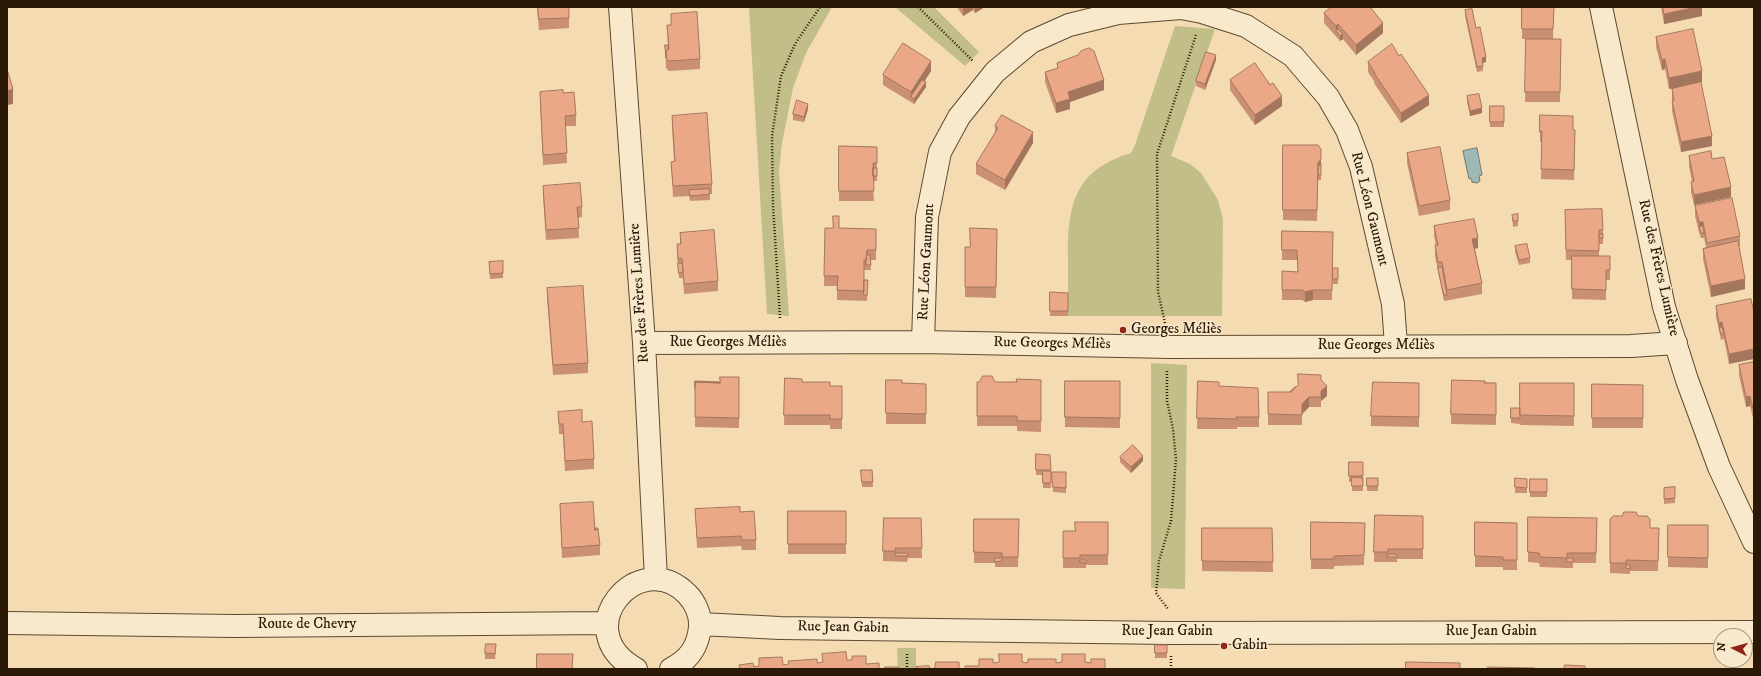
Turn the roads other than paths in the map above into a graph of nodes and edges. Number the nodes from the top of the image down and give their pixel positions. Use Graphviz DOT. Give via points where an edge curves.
graph roads {
  1 [pos="620,7"];
  2 [pos="1601,7"];
  3 [pos="923,342"];
  4 [pos="644,343"];
  5 [pos="1676,343"];
  6 [pos="1396,346"];
  7 [pos="1754,542"];
  8 [pos="656,579"];
  9 [pos="607,623"];
  10 [pos="7,624"];
  11 [pos="700,624"];
  12 [pos="1754,632"];
  13 [pos="636,669"];
  14 [pos="671,669"];
  1 -- 4 [label="street, Rue des Frères Lumière"];
  2 -- 5 [label="street, Rue des Frères Lumière" via="1664,307"];
  3 -- 4 [label="street, Rue Georges Méliès"];
  3 -- 6 [label="street, Rue Georges Méliès" via="1170,347"];
  3 -- 6 [label="street, Rue Léon Gaumont" via="927,217 940,152 959,117 995,72 1032,42 1069,25 1118,13 1181,8 1246,26 1292,56 1328,97 1347,130 1361,167 1391,297"];
  4 -- 8 [label="street, Rue des Frères Lumière"];
  5 -- 6 [label="street, Rue Georges Méliès" via="1631,346"];
  5 -- 7 [label="street, Rue des Frères Lumière" via="1719,467"];
  8 -- 9 [label="street" via="641,581 628,587 610,609"];
  8 -- 11 [label="street" via="681,588 691,598 698,610"];
  9 -- 10 [label="street, Route de Chevry" via="234,626"];
  9 -- 13 [label="street" via="614,651 624,662"];
  11 -- 12 [label="street, Rue Jean Gabin" via="780,628 1171,633"];
  11 -- 14 [label="street" via="698,639 692,653 681,664"];
}
